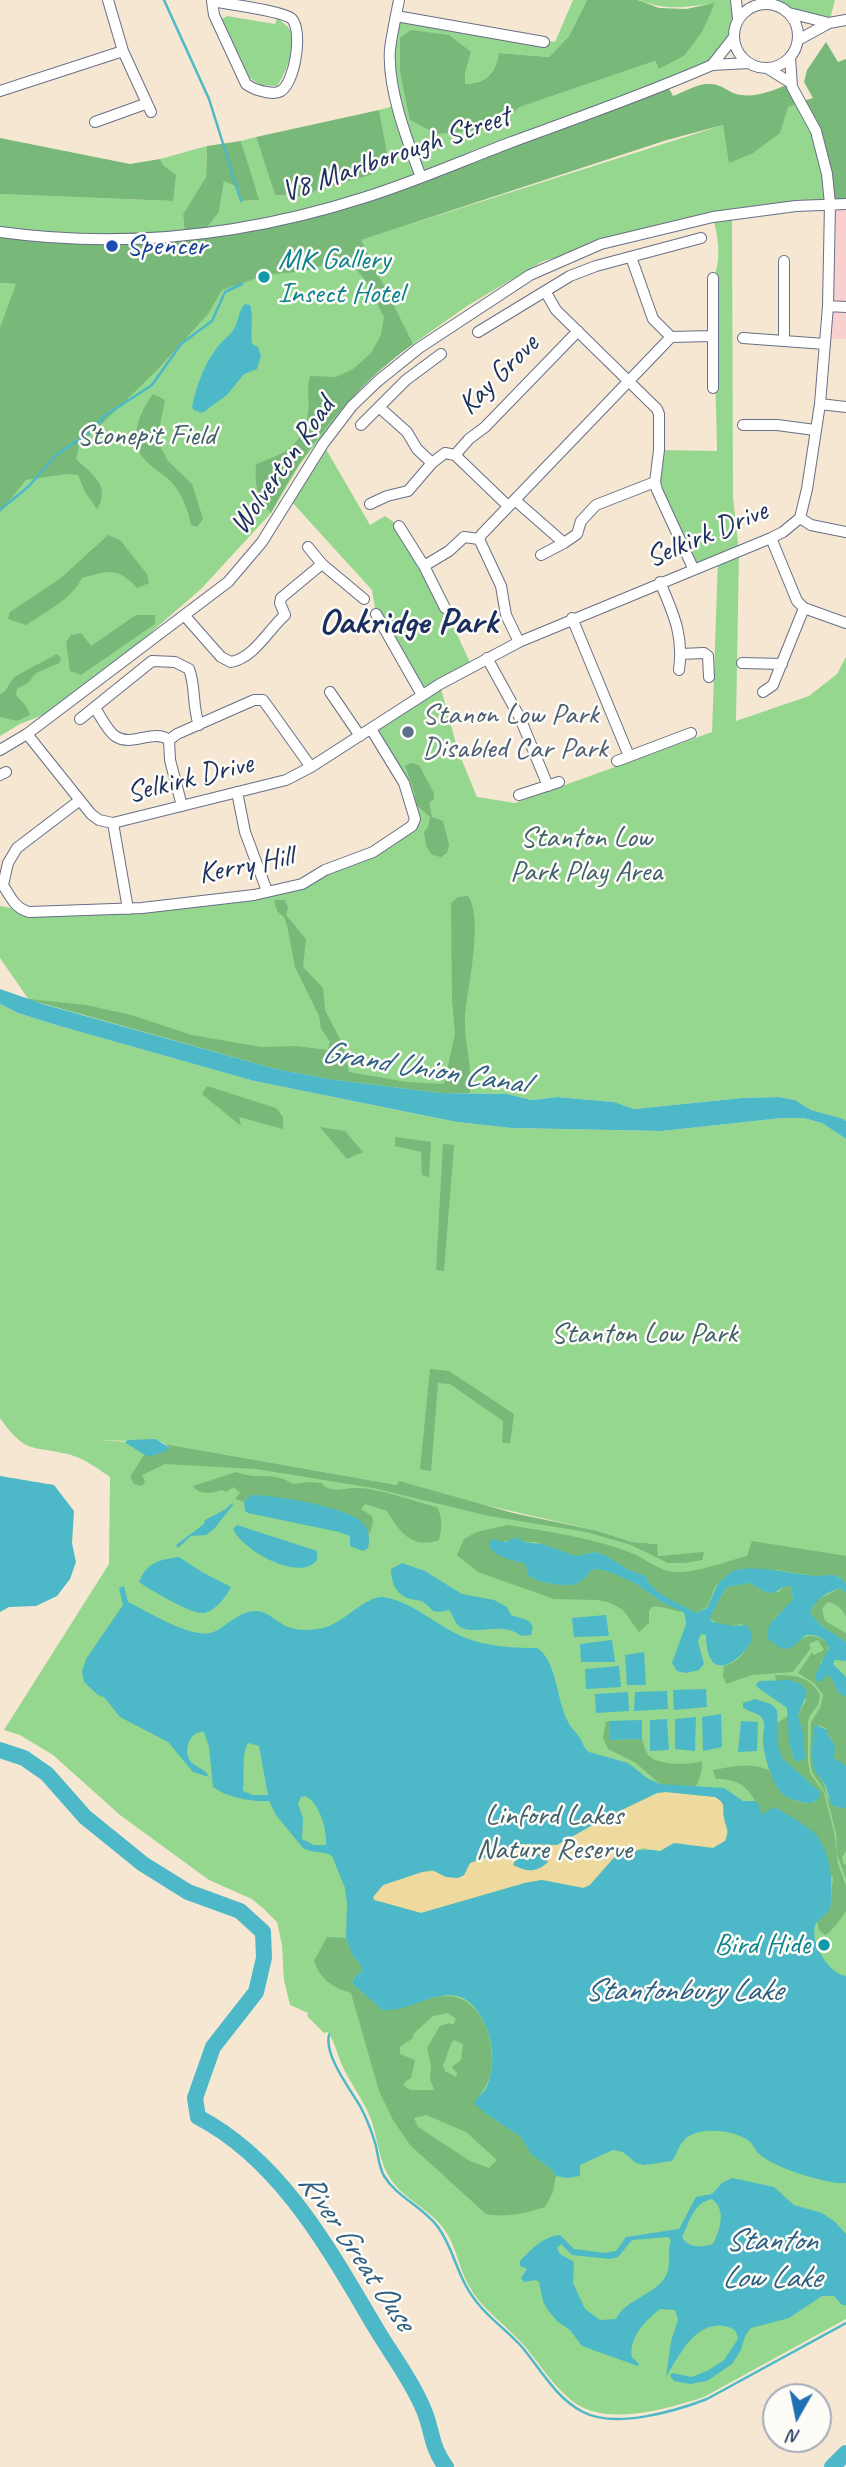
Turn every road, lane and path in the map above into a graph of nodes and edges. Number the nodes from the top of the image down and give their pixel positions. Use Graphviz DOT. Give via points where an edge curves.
graph roads {
  1 [pos="108,0"];
  2 [pos="399,0"];
  3 [pos="736,0"];
  4 [pos="213,1"];
  5 [pos="760,2"];
  6 [pos="788,13"];
  7 [pos="396,16"];
  8 [pos="738,19"];
  9 [pos="846,20"];
  10 [pos="829,23"];
  11 [pos="734,37"];
  12 [pos="798,40"];
  13 [pos="544,41"];
  14 [pos="122,51"];
  15 [pos="790,57"];
  16 [pos="749,63"];
  17 [pos="712,65"];
  18 [pos="767,68"];
  19 [pos="790,83"];
  20 [pos="0,91"];
  21 [pos="95,122"];
  22 [pos="421,177"];
  23 [pos="830,204"];
  24 [pos="846,204"];
  25 [pos="0,232"];
  26 [pos="701,238"];
  27 [pos="631,257"];
  28 [pos="784,261"];
  29 [pos="713,278"];
  30 [pos="545,291"];
  31 [pos="828,306"];
  32 [pos="846,307"];
  33 [pos="578,331"];
  34 [pos="478,332"];
  35 [pos="712,336"];
  36 [pos="671,337"];
  37 [pos="743,338"];
  38 [pos="784,340"];
  39 [pos="825,344"];
  40 [pos="441,354"];
  41 [pos="630,382"];
  42 [pos="713,388"];
  43 [pos="820,404"];
  44 [pos="846,407"];
  45 [pos="380,408"];
  46 [pos="361,425"];
  47 [pos="743,425"];
  48 [pos="815,430"];
  49 [pos="455,454"];
  50 [pos="432,463"];
  51 [pos="655,482"];
  52 [pos="370,504"];
  53 [pos="512,504"];
  54 [pos="800,519"];
  55 [pos="399,526"];
  56 [pos="846,532"];
  57 [pos="771,538"];
  58 [pos="479,539"];
  59 [pos="564,543"];
  60 [pos="308,547"];
  61 [pos="541,555"];
  62 [pos="322,564"];
  63 [pos="424,566"];
  64 [pos="693,568"];
  65 [pos="660,582"];
  66 [pos="364,599"];
  67 [pos="445,608"];
  68 [pos="804,608"];
  69 [pos="376,614"];
  70 [pos="184,615"];
  71 [pos="572,618"];
  72 [pos="846,623"];
  73 [pos="519,642"];
  74 [pos="681,654"];
  75 [pos="487,658"];
  76 [pos="742,663"];
  77 [pos="782,664"];
  78 [pos="679,670"];
  79 [pos="709,677"];
  80 [pos="330,692"];
  81 [pos="763,692"];
  82 [pos="422,695"];
  83 [pos="95,708"];
  84 [pos="80,719"];
  85 [pos="199,725"];
  86 [pos="371,729"];
  87 [pos="691,733"];
  88 [pos="27,734"];
  89 [pos="360,736"];
  90 [pos="169,740"];
  91 [pos="0,750"];
  92 [pos="629,756"];
  93 [pos="617,761"];
  94 [pos="311,768"];
  95 [pos="559,782"];
  96 [pos="548,786"];
  97 [pos="237,792"];
  98 [pos="519,795"];
  99 [pos="80,800"];
  100 [pos="182,806"];
  101 [pos="113,823"];
  102 [pos="4,860"];
  103 [pos="267,891"];
  104 [pos="128,909"];
  1 -- 14 [label="street"];
  2 -- 7 [label="street"];
  3 -- 8 [label="street"];
  4 -- 4 [label="street" via="214,15 246,84 254,90 283,90 292,77 298,34 292,19"];
  5 -- 6 [label="street"];
  5 -- 8 [label="street"];
  6 -- 10 [label="street"];
  6 -- 12 [label="street"];
  7 -- 13 [label="street"];
  7 -- 22 [label="street" via="390,51 394,90"];
  8 -- 11 [label="street"];
  9 -- 10 [label="street"];
  10 -- 12 [label="street"];
  11 -- 16 [label="street"];
  11 -- 17 [label="street"];
  12 -- 15 [label="street"];
  14 -- 20 [label="street"];
  14 -- 21 [label="street" via="148,108"];
  15 -- 18 [label="street"];
  15 -- 19 [label="street"];
  16 -- 17 [label="street, V8 Marlborough Street"];
  16 -- 18 [label="street"];
  17 -- 22 [label="street, V8 Marlborough Street"];
  18 -- 19 [label="street"];
  19 -- 23 [label="street, Selkirk Drive" via="816,131"];
  22 -- 25 [label="street, V8 Marlborough Street" via="281,220 201,233 115,240"];
  23 -- 24 [label="street, Wolverton Road"];
  23 -- 31 [label="street, Selkirk Drive"];
  23 -- 70 [label="street, Wolverton Road" via="713,217 601,244 530,275 396,365 352,406 262,542 228,582"];
  26 -- 27 [label="street"];
  27 -- 30 [label="street" via="570,276"];
  27 -- 36 [label="street" via="653,319"];
  28 -- 38 [label="street"];
  29 -- 35 [label="street"];
  30 -- 33 [label="street" via="556,310"];
  30 -- 34 [label="street"];
  31 -- 32 [label="street"];
  31 -- 39 [label="street, Selkirk Drive"];
  33 -- 41 [label="street"];
  33 -- 49 [label="street, Kay Grove"];
  35 -- 36 [label="street"];
  35 -- 42 [label="street"];
  36 -- 41 [label="street"];
  37 -- 38 [label="street"];
  38 -- 39 [label="street"];
  39 -- 43 [label="street, Selkirk Drive"];
  40 -- 45 [label="street" via="406,380"];
  41 -- 51 [label="street" via="659,414"];
  41 -- 53 [label="street"];
  43 -- 44 [label="street"];
  43 -- 48 [label="street, Selkirk Drive"];
  45 -- 46 [label="street"];
  45 -- 50 [label="street"];
  47 -- 48 [label="street"];
  48 -- 54 [label="street, Selkirk Drive"];
  49 -- 50 [label="street" via="446,453"];
  49 -- 53 [label="street"];
  50 -- 52 [label="street" via="408,491"];
  51 -- 59 [label="street" via="596,505 581,521 577,534"];
  51 -- 64 [label="street"];
  53 -- 58 [label="street"];
  53 -- 59 [label="street"];
  54 -- 56 [label="street" via="811,526"];
  54 -- 57 [label="street, Selkirk Drive"];
  55 -- 63 [label="street"];
  57 -- 64 [label="street, Selkirk Drive"];
  57 -- 68 [label="street"];
  58 -- 63 [label="street" via="464,537"];
  58 -- 73 [label="street"];
  59 -- 61 [label="street"];
  60 -- 62 [label="street"];
  62 -- 66 [label="street"];
  62 -- 70 [label="street" via="281,598 285,615 239,660 224,659"];
  63 -- 67 [label="street"];
  64 -- 65 [label="street, Selkirk Drive"];
  65 -- 71 [label="street, Selkirk Drive"];
  65 -- 74 [label="street" via="679,629"];
  68 -- 72 [label="street"];
  68 -- 77 [label="street"];
  69 -- 82 [label="street"];
  70 -- 88 [label="street, Wolverton Road"];
  71 -- 73 [label="street, Selkirk Drive"];
  71 -- 92 [label="street"];
  73 -- 75 [label="street, Selkirk Drive"];
  74 -- 78 [label="street"];
  74 -- 79 [label="street" via="708,656"];
  75 -- 82 [label="street, Selkirk Drive"];
  75 -- 96 [label="street" via="520,718"];
  76 -- 77 [label="street"];
  77 -- 81 [label="street" via="773,685"];
  80 -- 89 [label="street"];
  82 -- 86 [label="street, Selkirk Drive"];
  83 -- 84 [label="street"];
  83 -- 85 [label="street" via="152,662 165,660 189,669"];
  83 -- 90 [label="street" via="119,738 157,735"];
  85 -- 90 [label="street"];
  85 -- 94 [label="street" via="254,699 263,700"];
  86 -- 89 [label="street, Selkirk Drive"];
  86 -- 103 [label="street, Kerry Hill" via="404,783 415,818 412,826 373,852 302,884"];
  87 -- 92 [label="street"];
  88 -- 91 [label="street, Wolverton Road"];
  88 -- 99 [label="street, Selkirk Drive"];
  89 -- 94 [label="street, Selkirk Drive"];
  90 -- 100 [label="street"];
  92 -- 93 [label="street"];
  94 -- 97 [label="street, Selkirk Drive" via="286,780"];
  95 -- 96 [label="street"];
  96 -- 98 [label="street"];
  97 -- 100 [label="street, Selkirk Drive"];
  97 -- 103 [label="street" via="245,832"];
  99 -- 101 [label="street, Selkirk Drive" via="99,820"];
  99 -- 102 [label="street"];
  100 -- 101 [label="street, Selkirk Drive"];
  101 -- 104 [label="street"];
  102 -- 104 [label="street, Kerry Hill" via="3,885 21,910"];
  103 -- 104 [label="street, Kerry Hill"];
}
